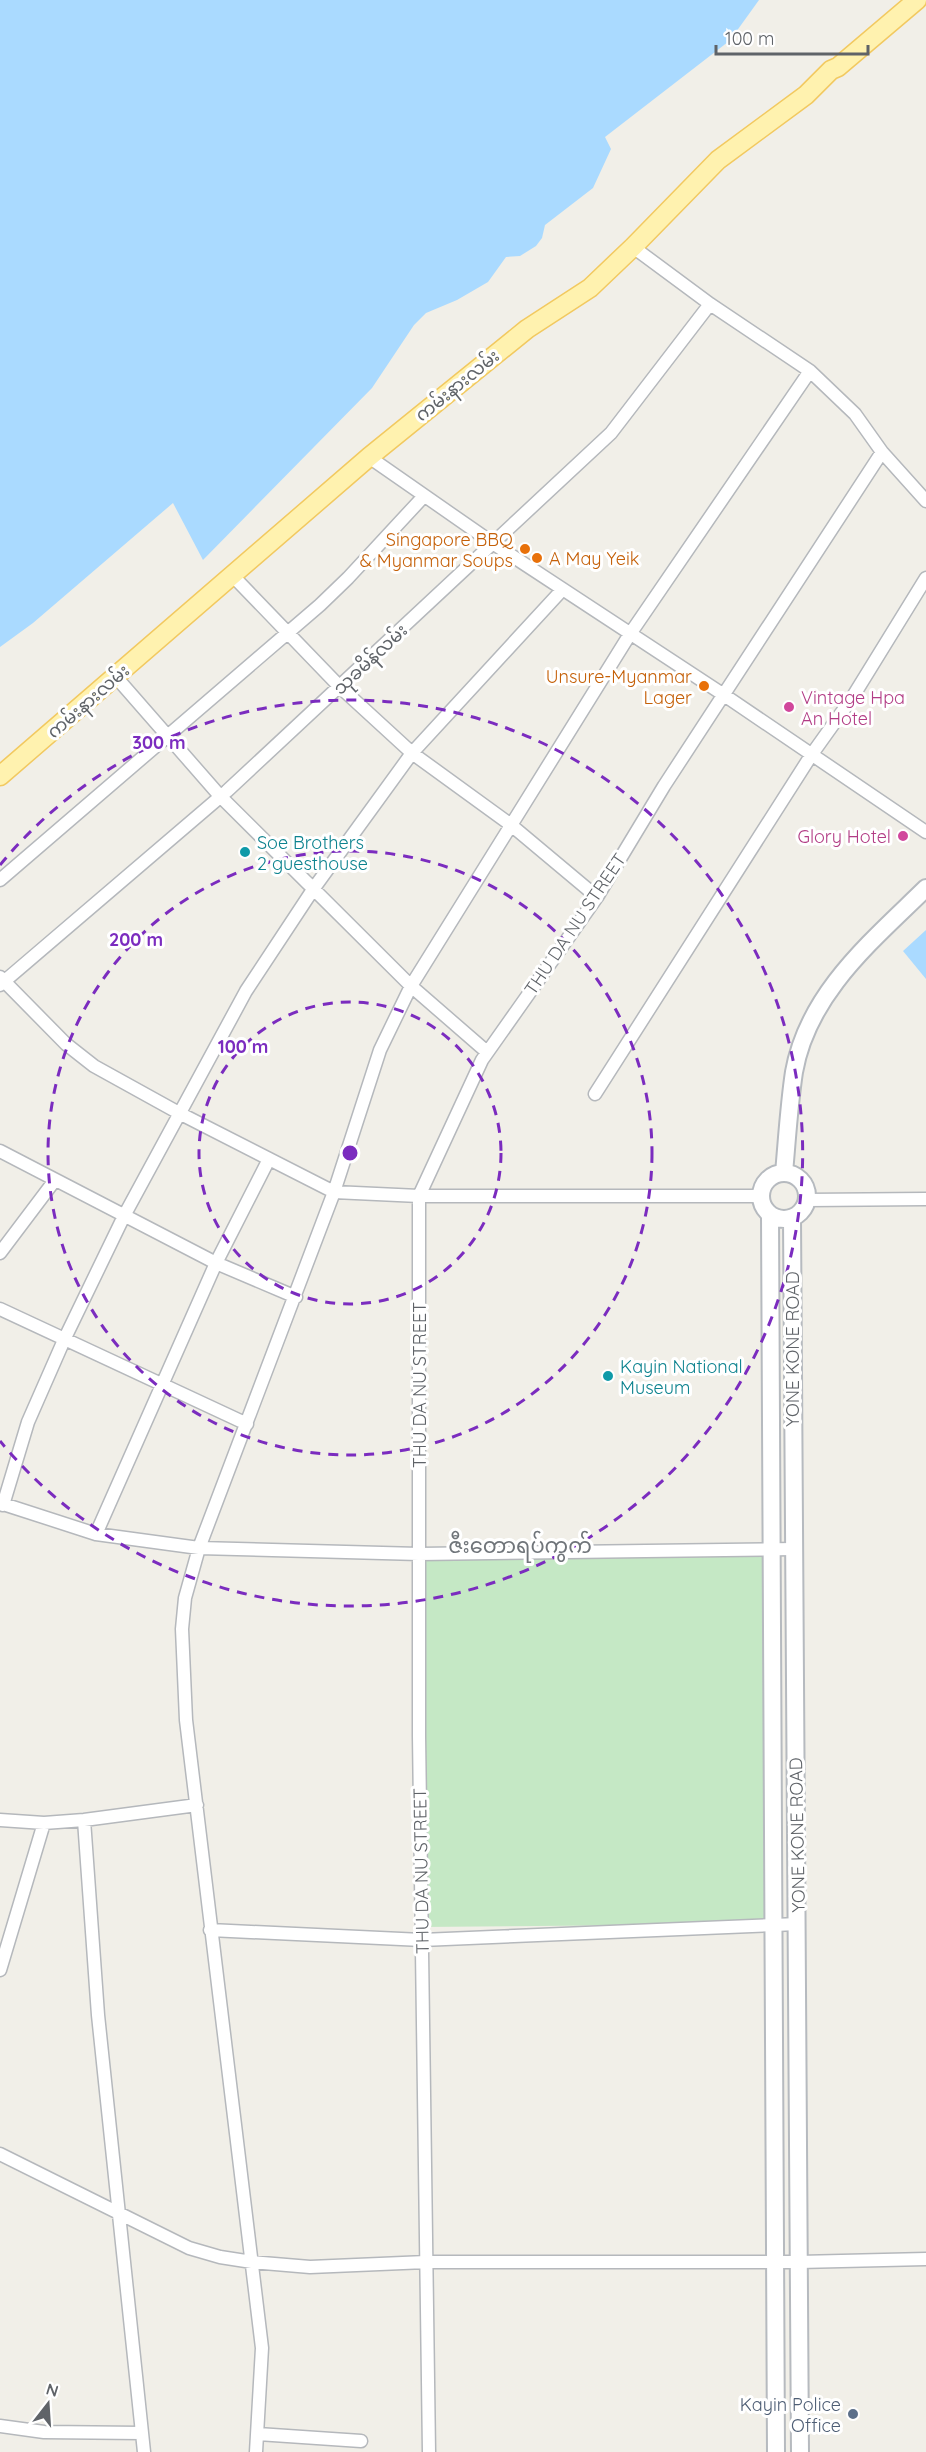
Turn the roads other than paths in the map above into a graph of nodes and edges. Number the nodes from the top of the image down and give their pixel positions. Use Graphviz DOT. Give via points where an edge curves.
graph roads {
  1 [pos="917,0"];
  2 [pos="633,247"];
  3 [pos="710,304"];
  4 [pos="810,371"];
  5 [pos="882,452"];
  6 [pos="369,457"];
  7 [pos="424,496"];
  8 [pos="926,501"];
  9 [pos="494,544"];
  10 [pos="232,575"];
  11 [pos="926,578"];
  12 [pos="562,590"];
  13 [pos="289,633"];
  14 [pos="630,634"];
  15 [pos="116,676"];
  16 [pos="340,687"];
  17 [pos="724,695"];
  18 [pos="169,737"];
  19 [pos="412,753"];
  20 [pos="812,754"];
  21 [pos="0,776"];
  22 [pos="220,796"];
  23 [pos="511,825"];
  24 [pos="926,832"];
  25 [pos="0,880"];
  26 [pos="314,888"];
  27 [pos="926,888"];
  28 [pos="597,897"];
  29 [pos="1,981"];
  30 [pos="411,986"];
  31 [pos="487,1052"];
  32 [pos="595,1094"];
  33 [pos="179,1113"];
  34 [pos="0,1151"];
  35 [pos="269,1159"];
  36 [pos="784,1173"];
  37 [pos="55,1180"];
  38 [pos="334,1192"];
  39 [pos="419,1196"];
  40 [pos="761,1196"];
  41 [pos="926,1199"];
  42 [pos="807,1200"];
  43 [pos="770,1215"];
  44 [pos="124,1216"];
  45 [pos="792,1218"];
  46 [pos="0,1253"];
  47 [pos="216,1263"];
  48 [pos="296,1297"];
  49 [pos="0,1309"];
  50 [pos="64,1340"];
  51 [pos="772,1372"];
  52 [pos="792,1374"];
  53 [pos="162,1385"];
  54 [pos="248,1424"];
  55 [pos="2,1504"];
  56 [pos="96,1534"];
  57 [pos="200,1548"];
  58 [pos="772,1548"];
  59 [pos="792,1549"];
  60 [pos="419,1554"];
  61 [pos="197,1805"];
  62 [pos="0,1820"];
  63 [pos="84,1820"];
  64 [pos="44,1823"];
  65 [pos="775,1924"];
  66 [pos="798,1924"];
  67 [pos="210,1930"];
  68 [pos="422,1940"];
  69 [pos="0,1970"];
  70 [pos="776,2129"];
  71 [pos="798,2130"];
  72 [pos="0,2154"];
  73 [pos="120,2215"];
  74 [pos="926,2259"];
  75 [pos="252,2262"];
  76 [pos="426,2262"];
  77 [pos="776,2262"];
  78 [pos="799,2262"];
  79 [pos="0,2426"];
  80 [pos="142,2433"];
  81 [pos="258,2434"];
  82 [pos="361,2441"];
  83 [pos="144,2452"];
  84 [pos="256,2452"];
  85 [pos="429,2452"];
  86 [pos="776,2452"];
  87 [pos="800,2452"];
  1 -- 2 [label="main road, ကမ်းနားလမ်း" via="806,95 718,160"];
  2 -- 3 [label="street"];
  2 -- 6 [label="main road, ကမ်းနားလမ်း" via="590,288 527,329"];
  3 -- 4 [label="street"];
  3 -- 9 [label="street, သုခမိန်လမ်း" via="611,433"];
  4 -- 5 [label="street" via="855,414"];
  4 -- 14 [label="street"];
  5 -- 8 [label="street"];
  5 -- 17 [label="street, THU DA NU STREET"];
  6 -- 7 [label="street"];
  6 -- 10 [label="main road, ကမ်းနားလမ်း"];
  7 -- 9 [label="street"];
  7 -- 13 [label="street" via="348,578"];
  9 -- 12 [label="street"];
  9 -- 16 [label="street, သုခမိန်လမ်း"];
  10 -- 13 [label="street"];
  10 -- 15 [label="main road, ကမ်းနားလမ်း"];
  11 -- 20 [label="street" via="852,698"];
  12 -- 14 [label="street"];
  12 -- 19 [label="street"];
  13 -- 16 [label="street"];
  13 -- 18 [label="street"];
  14 -- 17 [label="street"];
  14 -- 23 [label="street"];
  15 -- 18 [label="street"];
  15 -- 21 [label="main road, ကမ်းနားလမ်း"];
  16 -- 19 [label="street"];
  16 -- 22 [label="street, သုခမိန်လမ်း"];
  17 -- 20 [label="street"];
  17 -- 28 [label="street, THU DA NU STREET"];
  18 -- 22 [label="street"];
  18 -- 25 [label="street"];
  19 -- 23 [label="street"];
  19 -- 26 [label="street"];
  20 -- 24 [label="street"];
  20 -- 32 [label="street"];
  22 -- 26 [label="street"];
  22 -- 29 [label="street, သုခမိန်လမ်း"];
  23 -- 28 [label="street"];
  23 -- 30 [label="street"];
  26 -- 30 [label="street"];
  26 -- 33 [label="street" via="246,992"];
  27 -- 36 [label="street" via="840,975 813,1018 794,1071"];
  28 -- 31 [label="street, THU DA NU STREET"];
  29 -- 33 [label="street" via="94,1066"];
  30 -- 31 [label="street"];
  30 -- 38 [label="street" via="380,1050"];
  31 -- 39 [label="street, THU DA NU STREET"];
  33 -- 35 [label="street"];
  33 -- 44 [label="street"];
  34 -- 37 [label="street"];
  35 -- 38 [label="street"];
  35 -- 47 [label="street"];
  36 -- 40 [label="street" via="770,1177"];
  36 -- 42 [label="street" via="792,1174 804,1185"];
  37 -- 44 [label="street"];
  37 -- 46 [label="street"];
  38 -- 39 [label="street"];
  38 -- 48 [label="street"];
  39 -- 40 [label="street"];
  39 -- 60 [label="street, THU DA NU STREET"];
  40 -- 43 [label="street"];
  41 -- 42 [label="street"];
  42 -- 45 [label="street"];
  43 -- 45 [label="street"];
  43 -- 51 [label="street"];
  44 -- 47 [label="street"];
  44 -- 50 [label="street"];
  45 -- 52 [label="street, YONE KONE ROAD"];
  47 -- 48 [label="street"];
  47 -- 53 [label="street"];
  48 -- 54 [label="street"];
  49 -- 50 [label="street"];
  50 -- 53 [label="street"];
  50 -- 55 [label="street" via="28,1422"];
  51 -- 52 [label="street"];
  51 -- 58 [label="street"];
  52 -- 59 [label="street, YONE KONE ROAD"];
  53 -- 54 [label="street"];
  53 -- 56 [label="street"];
  54 -- 57 [label="street"];
  55 -- 56 [label="street"];
  56 -- 57 [label="street"];
  57 -- 60 [label="street"];
  57 -- 61 [label="street" via="185,1598 182,1629 186,1720"];
  58 -- 59 [label="street"];
  58 -- 60 [label="street"];
  58 -- 65 [label="street"];
  59 -- 66 [label="street, YONE KONE ROAD"];
  60 -- 68 [label="street, THU DA NU STREET"];
  61 -- 63 [label="street"];
  61 -- 67 [label="street"];
  62 -- 64 [label="street"];
  63 -- 64 [label="street"];
  63 -- 73 [label="street" via="98,2015"];
  64 -- 69 [label="street"];
  65 -- 66 [label="street"];
  65 -- 68 [label="street"];
  65 -- 70 [label="street"];
  66 -- 71 [label="street, YONE KONE ROAD"];
  67 -- 68 [label="street"];
  67 -- 75 [label="street"];
  68 -- 76 [label="street, THU DA NU STREET"];
  70 -- 71 [label="street"];
  70 -- 77 [label="street"];
  71 -- 78 [label="street, YONE KONE ROAD"];
  72 -- 73 [label="street"];
  73 -- 75 [label="street" via="189,2248"];
  73 -- 80 [label="street"];
  74 -- 78 [label="street"];
  75 -- 76 [label="street" via="310,2267"];
  75 -- 81 [label="street" via="262,2348"];
  76 -- 77 [label="street"];
  76 -- 85 [label="street, THU DA NU STREET"];
  77 -- 78 [label="street"];
  77 -- 86 [label="street"];
  78 -- 87 [label="street, YONE KONE ROAD"];
  79 -- 80 [label="street" via="44,2432"];
  80 -- 83 [label="street"];
  81 -- 82 [label="street"];
  81 -- 84 [label="street"];
}
